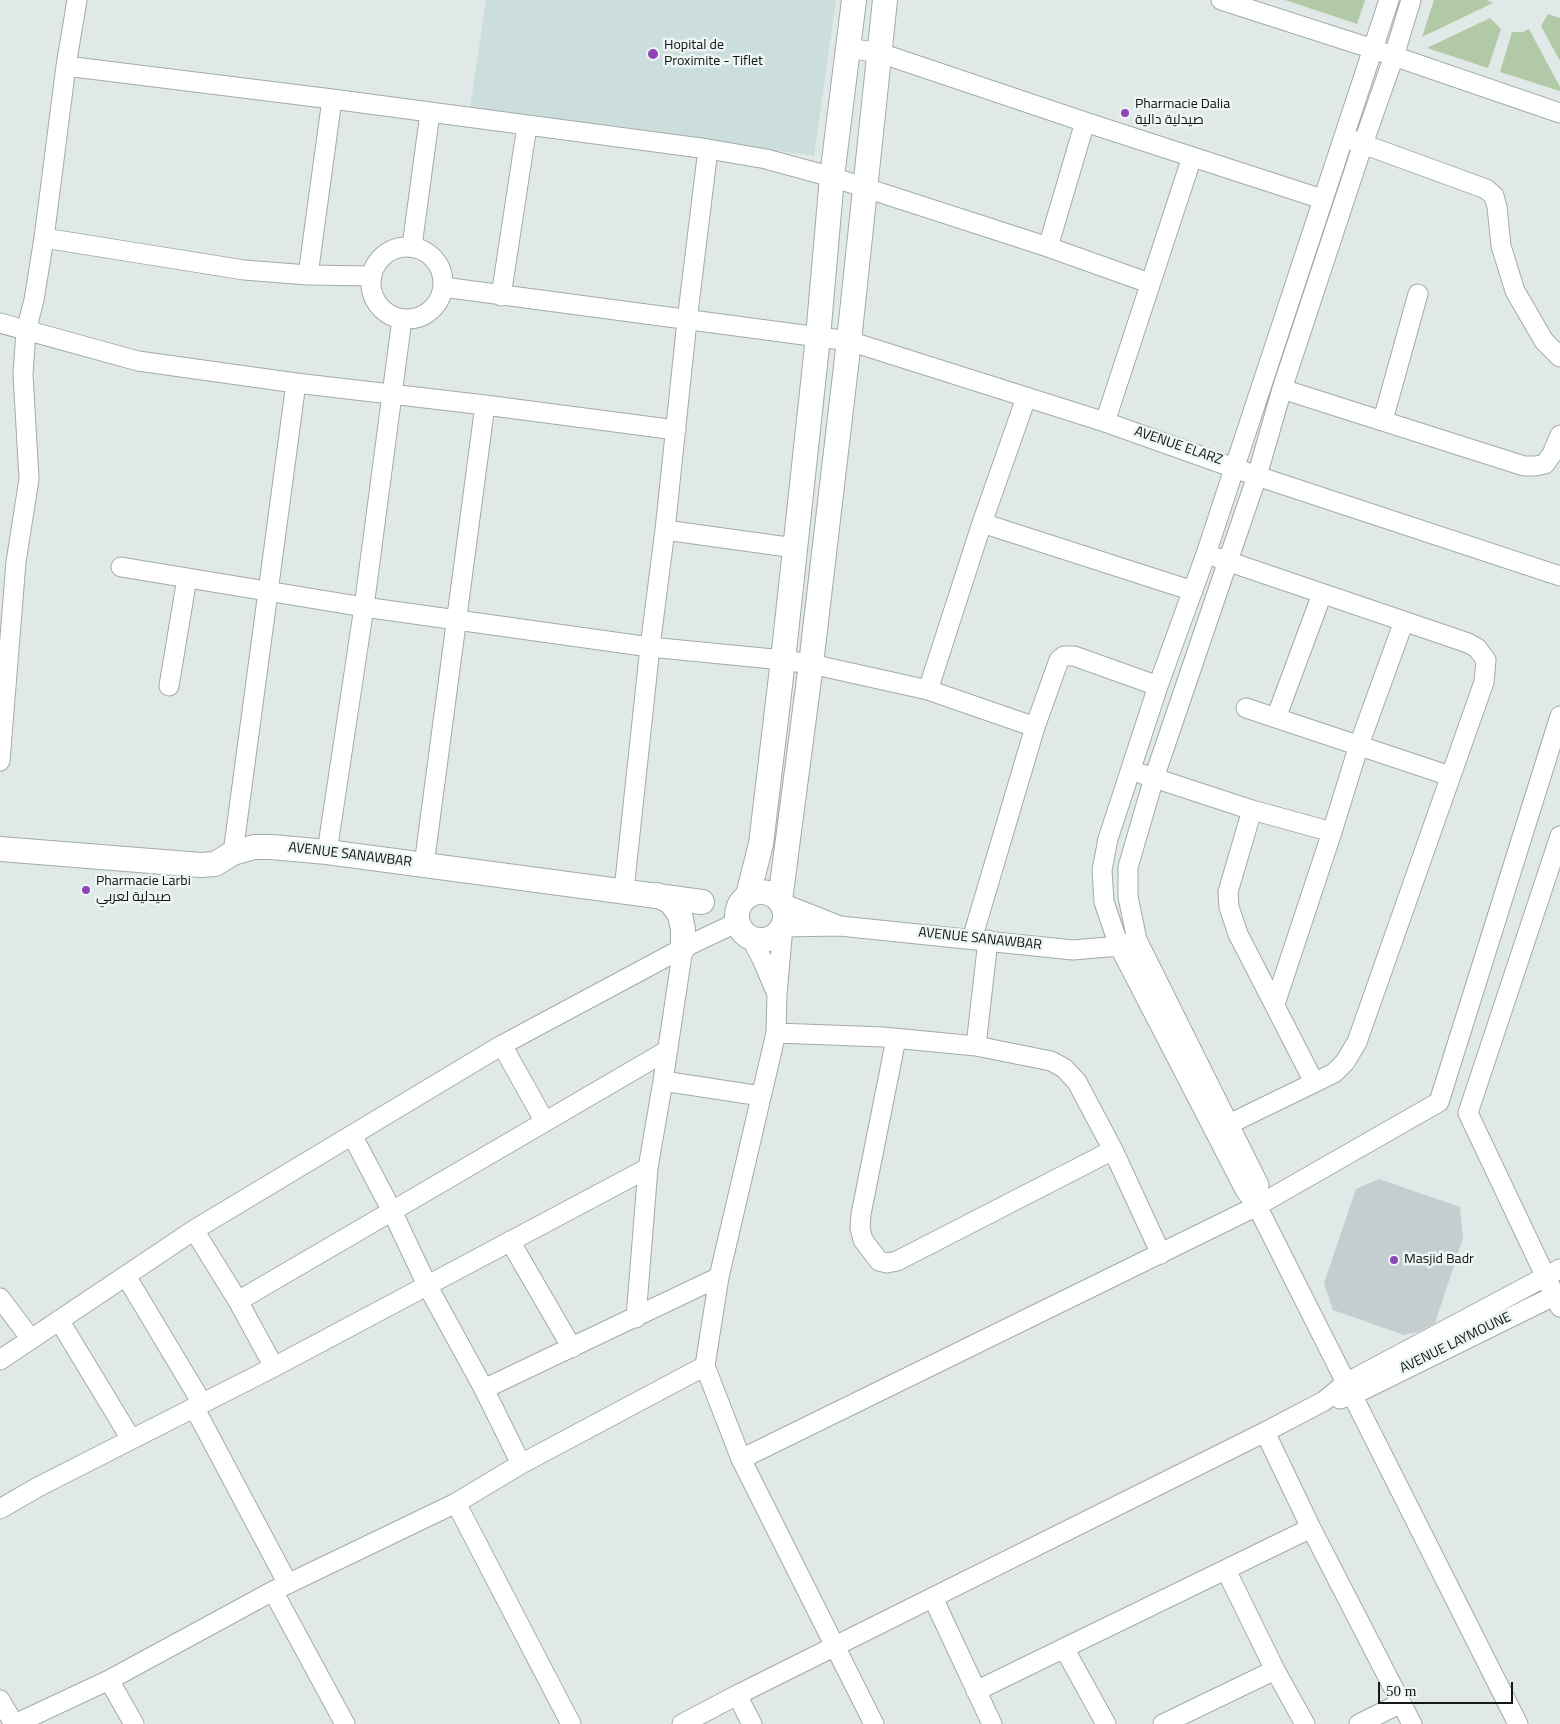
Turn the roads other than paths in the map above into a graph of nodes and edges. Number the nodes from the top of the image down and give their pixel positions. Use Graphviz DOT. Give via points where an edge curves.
graph roads {
  1 [pos="77,0"];
  2 [pos="854,0"];
  3 [pos="885,0"];
  4 [pos="1221,0"];
  5 [pos="1388,0"];
  6 [pos="1411,0"];
  7 [pos="848,48"];
  8 [pos="1373,49"];
  9 [pos="880,53"];
  10 [pos="1394,56"];
  11 [pos="66,66"];
  12 [pos="332,99"];
  13 [pos="430,113"];
  14 [pos="1560,113"];
  15 [pos="1085,122"];
  16 [pos="527,126"];
  17 [pos="1344,136"];
  18 [pos="1362,144"];
  19 [pos="708,149"];
  20 [pos="1192,157"];
  21 [pos="832,177"];
  22 [pos="864,188"];
  23 [pos="1322,199"];
  24 [pos="44,238"];
  25 [pos="412,246"];
  26 [pos="1048,247"];
  27 [pos="1300,272"];
  28 [pos="308,275"];
  29 [pos="372,276"];
  30 [pos="1318,279"];
  31 [pos="1149,283"];
  32 [pos="443,287"];
  33 [pos="1418,294"];
  34 [pos="501,296"];
  35 [pos="402,319"];
  36 [pos="687,321"];
  37 [pos="0,323"];
  38 [pos="26,330"];
  39 [pos="818,337"];
  40 [pos="849,342"];
  41 [pos="1560,357"];
  42 [pos="296,383"];
  43 [pos="1282,389"];
  44 [pos="392,395"];
  45 [pos="1026,398"];
  46 [pos="485,405"];
  47 [pos="1383,420"];
  48 [pos="1105,422"];
  49 [pos="676,430"];
  50 [pos="1560,435"];
  51 [pos="1234,466"];
  52 [pos="1257,476"];
  53 [pos="982,523"];
  54 [pos="665,530"];
  55 [pos="795,548"];
  56 [pos="1206,554"];
  57 [pos="1228,562"];
  58 [pos="121,567"];
  59 [pos="1560,576"];
  60 [pos="187,578"];
  61 [pos="1193,591"];
  62 [pos="268,592"];
  63 [pos="1322,594"];
  64 [pos="364,607"];
  65 [pos="457,619"];
  66 [pos="1404,621"];
  67 [pos="650,647"];
  68 [pos="783,660"];
  69 [pos="811,664"];
  70 [pos="168,686"];
  71 [pos="1158,686"];
  72 [pos="928,690"];
  73 [pos="1246,708"];
  74 [pos="1560,716"];
  75 [pos="1276,718"];
  76 [pos="1035,727"];
  77 [pos="1359,745"];
  78 [pos="0,761"];
  79 [pos="1131,770"];
  80 [pos="1450,776"];
  81 [pos="1154,778"];
  82 [pos="1252,810"];
  83 [pos="1332,832"];
  84 [pos="1560,836"];
  85 [pos="0,849"];
  86 [pos="327,852"];
  87 [pos="233,853"];
  88 [pos="424,865"];
  89 [pos="624,890"];
  90 [pos="657,895"];
  91 [pos="781,902"];
  92 [pos="743,915"];
  93 [pos="840,926"];
  94 [pos="783,927"];
  95 [pos="980,940"];
  96 [pos="1128,943"];
  97 [pos="683,948"];
  98 [pos="777,994"];
  99 [pos="1275,1004"];
  100 [pos="776,1033"];
  101 [pos="896,1039"];
  102 [pos="502,1045"];
  103 [pos="976,1046"];
  104 [pos="668,1050"];
  105 [pos="663,1081"];
  106 [pos="1314,1082"];
  107 [pos="761,1096"];
  108 [pos="1439,1102"];
  109 [pos="1468,1113"];
  110 [pos="545,1122"];
  111 [pos="1223,1127"];
  112 [pos="352,1135"];
  113 [pos="1113,1150"];
  114 [pos="648,1168"];
  115 [pos="1257,1206"];
  116 [pos="392,1211"];
  117 [pos="194,1230"];
  118 [pos="510,1241"];
  119 [pos="1161,1254"];
  120 [pos="1553,1273"];
  121 [pos="126,1276"];
  122 [pos="719,1278"];
  123 [pos="427,1285"];
  124 [pos="0,1298"];
  125 [pos="1558,1299"];
  126 [pos="238,1301"];
  127 [pos="636,1318"];
  128 [pos="59,1320"];
  129 [pos="31,1339"];
  130 [pos="572,1348"];
  131 [pos="0,1360"];
  132 [pos="706,1366"];
  133 [pos="274,1367"];
  134 [pos="484,1389"];
  135 [pos="1350,1389"];
  136 [pos="198,1405"];
  137 [pos="1265,1432"];
  138 [pos="131,1439"];
  139 [pos="741,1459"];
  140 [pos="521,1464"];
  141 [pos="456,1502"];
  142 [pos="0,1510"];
  143 [pos="1311,1528"];
  144 [pos="1226,1570"];
  145 [pos="280,1588"];
  146 [pos="933,1598"];
  147 [pos="835,1647"];
  148 [pos="1064,1648"];
  149 [pos="1275,1670"];
  150 [pos="109,1680"];
  151 [pos="976,1691"];
  152 [pos="737,1694"];
  153 [pos="0,1700"];
  154 [pos="1401,1703"];
  155 [pos="14,1724"];
  156 [pos="134,1724"];
  157 [pos="346,1724"];
  158 [pos="572,1724"];
  159 [pos="682,1724"];
  160 [pos="752,1724"];
  161 [pos="874,1724"];
  162 [pos="992,1724"];
  163 [pos="1106,1724"];
  164 [pos="1163,1724"];
  165 [pos="1305,1724"];
  166 [pos="1359,1724"];
  167 [pos="1412,1724"];
  168 [pos="1518,1724"];
  1 -- 11 [label="street"];
  2 -- 7 [label="street"];
  3 -- 9 [label="street"];
  4 -- 8 [label="street"];
  5 -- 8 [label="street"];
  6 -- 10 [label="street"];
  7 -- 9 [label="street"];
  7 -- 21 [label="street"];
  8 -- 10 [label="street"];
  8 -- 17 [label="street"];
  9 -- 15 [label="street"];
  9 -- 22 [label="street"];
  10 -- 14 [label="street"];
  10 -- 18 [label="street"];
  11 -- 12 [label="street"];
  11 -- 24 [label="street"];
  12 -- 13 [label="street"];
  12 -- 28 [label="street"];
  13 -- 16 [label="street"];
  13 -- 25 [label="street"];
  15 -- 20 [label="street"];
  15 -- 26 [label="street"];
  16 -- 19 [label="street"];
  16 -- 34 [label="street"];
  17 -- 18 [label="street"];
  17 -- 23 [label="street"];
  18 -- 30 [label="street"];
  18 -- 41 [label="street" via="1486,189 1494,196 1501,246 1515,290 1544,340"];
  19 -- 21 [label="street" via="766,159"];
  19 -- 36 [label="street"];
  20 -- 23 [label="street"];
  20 -- 31 [label="street"];
  21 -- 22 [label="street"];
  21 -- 39 [label="street"];
  22 -- 26 [label="street"];
  22 -- 40 [label="street"];
  23 -- 27 [label="street"];
  24 -- 28 [label="street" via="244,270"];
  24 -- 38 [label="street"];
  25 -- 29 [label="street" via="384,255"];
  25 -- 32 [label="street" via="430,255 438,264"];
  26 -- 31 [label="street"];
  27 -- 30 [label="street"];
  27 -- 51 [label="street"];
  28 -- 29 [label="street"];
  29 -- 35 [label="street" via="375,299 391,315"];
  30 -- 43 [label="street"];
  31 -- 48 [label="street"];
  32 -- 34 [label="street, AVENUE ELARZ"];
  32 -- 35 [label="street" via="440,298 424,315"];
  33 -- 47 [label="street"];
  34 -- 36 [label="street, AVENUE ELARZ"];
  35 -- 44 [label="street"];
  36 -- 39 [label="street, AVENUE ELARZ"];
  36 -- 49 [label="street"];
  37 -- 38 [label="street"];
  38 -- 42 [label="street" via="138,361"];
  38 -- 78 [label="street" via="24,374 29,479 16,562"];
  39 -- 40 [label="street, AVENUE ELARZ"];
  39 -- 55 [label="street"];
  40 -- 45 [label="street, AVENUE ELARZ"];
  40 -- 69 [label="street"];
  42 -- 44 [label="street"];
  42 -- 62 [label="street"];
  43 -- 47 [label="street"];
  43 -- 52 [label="street"];
  44 -- 46 [label="street"];
  44 -- 64 [label="street"];
  45 -- 48 [label="street, AVENUE ELARZ"];
  45 -- 53 [label="street"];
  46 -- 49 [label="street"];
  46 -- 65 [label="street"];
  47 -- 50 [label="street" via="1524,466 1545,464"];
  48 -- 51 [label="street, AVENUE ELARZ"];
  49 -- 54 [label="street"];
  51 -- 52 [label="street, AVENUE ELARZ"];
  51 -- 56 [label="street"];
  52 -- 57 [label="street"];
  52 -- 59 [label="street, AVENUE ELARZ"];
  53 -- 61 [label="street"];
  53 -- 72 [label="street"];
  54 -- 55 [label="street"];
  54 -- 67 [label="street"];
  55 -- 68 [label="street"];
  56 -- 57 [label="street"];
  56 -- 61 [label="street"];
  57 -- 63 [label="street"];
  57 -- 81 [label="street"];
  58 -- 60 [label="street"];
  60 -- 62 [label="street"];
  60 -- 70 [label="street"];
  61 -- 71 [label="street"];
  62 -- 64 [label="street"];
  62 -- 87 [label="street"];
  63 -- 66 [label="street"];
  63 -- 75 [label="street"];
  64 -- 65 [label="street"];
  64 -- 86 [label="street"];
  65 -- 67 [label="street"];
  65 -- 88 [label="street"];
  66 -- 77 [label="street"];
  66 -- 80 [label="street" via="1468,643 1477,648 1486,660 1484,682"];
  67 -- 68 [label="street"];
  67 -- 89 [label="street"];
  68 -- 69 [label="street"];
  68 -- 92 [label="street" via="761,844"];
  69 -- 72 [label="street"];
  69 -- 91 [label="street"];
  71 -- 76 [label="street" via="1074,656 1064,656 1056,666"];
  71 -- 79 [label="street"];
  72 -- 76 [label="street"];
  73 -- 75 [label="street"];
  74 -- 108 [label="street"];
  75 -- 77 [label="street"];
  76 -- 95 [label="street"];
  77 -- 80 [label="street"];
  77 -- 83 [label="street"];
  79 -- 81 [label="street"];
  79 -- 96 [label="street" via="1108,840 1102,870 1104,902"];
  80 -- 106 [label="street" via="1357,1042 1346,1062 1334,1073"];
  81 -- 82 [label="street"];
  81 -- 96 [label="street" via="1128,868"];
  82 -- 83 [label="street"];
  82 -- 99 [label="street" via="1228,892 1238,934"];
  83 -- 99 [label="street"];
  84 -- 109 [label="street"];
  85 -- 87 [label="street, AVENUE SANAWBAR" via="201,865 215,864"];
  86 -- 87 [label="street, AVENUE SANAWBAR" via="254,847"];
  86 -- 88 [label="street, AVENUE SANAWBAR"];
  88 -- 89 [label="street, AVENUE SANAWBAR"];
  89 -- 90 [label="street, AVENUE SANAWBAR"];
  90 -- 92 [label="street, AVENUE SANAWBAR" via="730,903"];
  90 -- 97 [label="street" via="671,902 680,916"];
  91 -- 92 [label="street" via="762,891"];
  91 -- 93 [label="street"];
  91 -- 94 [label="street" via="786,913"];
  92 -- 94 [label="street" via="767,939 774,937"];
  92 -- 97 [label="street"];
  92 -- 98 [label="street"];
  93 -- 94 [label="street"];
  93 -- 95 [label="street, AVENUE SANAWBAR"];
  94 -- 98 [label="street"];
  95 -- 96 [label="street, AVENUE SANAWBAR" via="1073,950"];
  95 -- 103 [label="street"];
  96 -- 111 [label="street"];
  97 -- 102 [label="street"];
  97 -- 104 [label="street"];
  98 -- 100 [label="street"];
  99 -- 106 [label="street"];
  100 -- 101 [label="street"];
  100 -- 107 [label="street"];
  101 -- 103 [label="street"];
  101 -- 113 [label="street" via="861,1214 862,1240 879,1261 898,1261"];
  102 -- 110 [label="street"];
  102 -- 112 [label="street"];
  103 -- 113 [label="street" via="1051,1061 1064,1068 1078,1082"];
  104 -- 105 [label="street"];
  104 -- 110 [label="street"];
  105 -- 107 [label="street"];
  105 -- 114 [label="street"];
  106 -- 111 [label="street"];
  107 -- 122 [label="street"];
  108 -- 109 [label="street"];
  108 -- 115 [label="street"];
  109 -- 120 [label="street"];
  110 -- 116 [label="street"];
  111 -- 115 [label="street" via="1245,1190"];
  112 -- 116 [label="street"];
  112 -- 117 [label="street"];
  113 -- 119 [label="street"];
  114 -- 118 [label="street"];
  114 -- 127 [label="street"];
  115 -- 119 [label="street"];
  115 -- 135 [label="street"];
  116 -- 123 [label="street"];
  116 -- 126 [label="street"];
  117 -- 121 [label="street"];
  117 -- 126 [label="street"];
  118 -- 123 [label="street"];
  118 -- 130 [label="street"];
  119 -- 139 [label="street"];
  120 -- 125 [label="street"];
  120 -- 135 [label="street"];
  121 -- 128 [label="street"];
  121 -- 136 [label="street"];
  122 -- 127 [label="street"];
  122 -- 132 [label="street"];
  123 -- 133 [label="street"];
  123 -- 134 [label="street"];
  124 -- 129 [label="street"];
  125 -- 135 [label="street, AVENUE LAYMOUNE"];
  126 -- 133 [label="street"];
  127 -- 130 [label="street"];
  128 -- 129 [label="street"];
  128 -- 138 [label="street"];
  129 -- 131 [label="street"];
  130 -- 134 [label="street"];
  132 -- 139 [label="street"];
  132 -- 140 [label="street"];
  133 -- 136 [label="street"];
  134 -- 140 [label="street"];
  135 -- 137 [label="street"];
  135 -- 168 [label="street"];
  136 -- 138 [label="street"];
  136 -- 145 [label="street"];
  137 -- 143 [label="street"];
  137 -- 146 [label="street"];
  138 -- 142 [label="street"];
  139 -- 147 [label="street"];
  140 -- 141 [label="street"];
  141 -- 145 [label="street"];
  141 -- 158 [label="street"];
  143 -- 144 [label="street"];
  143 -- 154 [label="street"];
  144 -- 148 [label="street"];
  144 -- 149 [label="street"];
  145 -- 150 [label="street"];
  145 -- 157 [label="street"];
  146 -- 147 [label="street"];
  146 -- 151 [label="street"];
  147 -- 152 [label="street"];
  147 -- 161 [label="street"];
  148 -- 151 [label="street"];
  148 -- 163 [label="street"];
  149 -- 164 [label="street"];
  149 -- 165 [label="street"];
  150 -- 155 [label="street"];
  150 -- 156 [label="street"];
  151 -- 162 [label="street"];
  152 -- 159 [label="street"];
  152 -- 160 [label="street"];
  153 -- 155 [label="street"];
  154 -- 166 [label="street"];
  154 -- 167 [label="street"];
}
